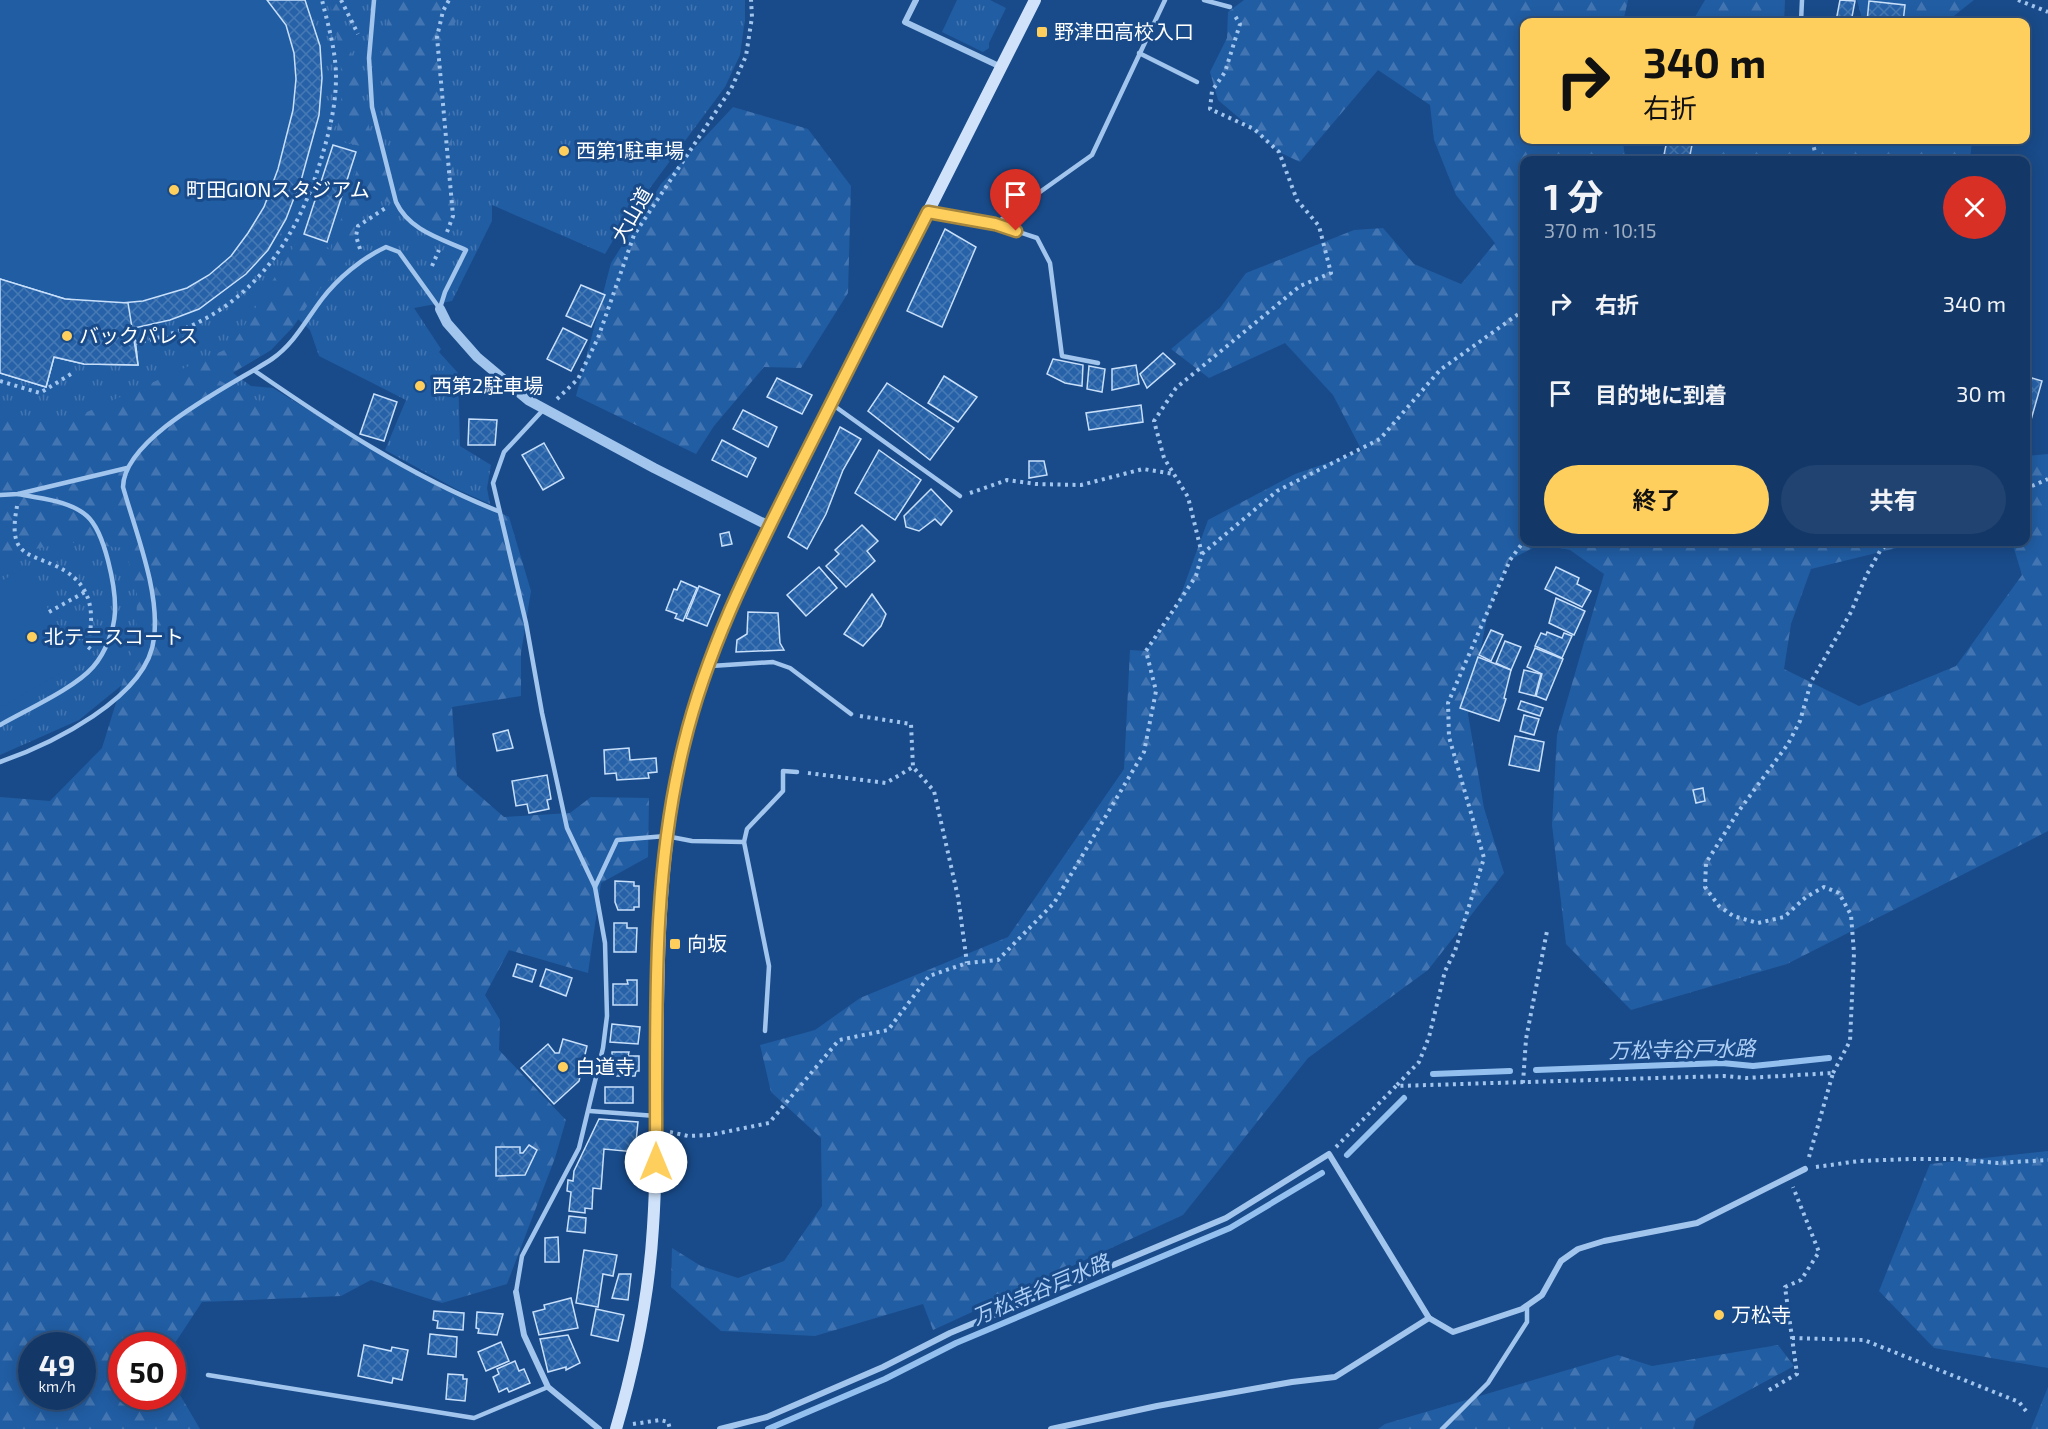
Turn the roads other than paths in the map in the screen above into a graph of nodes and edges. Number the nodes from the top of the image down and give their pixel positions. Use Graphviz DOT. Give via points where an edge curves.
graph roads {
  1 [pos="374,0"];
  2 [pos="916,0"];
  3 [pos="1035,0"];
  4 [pos="1165,0"];
  5 [pos="1204,0"];
  6 [pos="1802,0"];
  7 [pos="1230,8"];
  8 [pos="1802,18"];
  9 [pos="1139,53"];
  10 [pos="1001,68"];
  11 [pos="1197,82"];
  12 [pos="928,212"];
  13 [pos="995,224"];
  14 [pos="440,309"];
  15 [pos="1098,363"];
  16 [pos="255,370"];
  17 [pos="831,404"];
  18 [pos="545,408"];
  19 [pos="127,468"];
  20 [pos="18,494"];
  21 [pos="0,495"];
  22 [pos="960,496"];
  23 [pos="498,511"];
  24 [pos="769,526"];
  25 [pos="708,666"];
  26 [pos="851,714"];
  27 [pos="0,725"];
  28 [pos="0,762"];
  29 [pos="796,772"];
  30 [pos="666,836"];
  31 [pos="744,842"];
  32 [pos="594,886"];
  33 [pos="765,1031"];
  34 [pos="590,1111"];
  35 [pos="656,1116"];
  36 [pos="1805,1169"];
  37 [pos="516,1292"];
  38 [pos="1527,1305"];
  39 [pos="1429,1318"];
  40 [pos="208,1375"];
  41 [pos="548,1387"];
  42 [pos="617,1428"];
  43 [pos="1061,1428"];
  44 [pos="600,1429"];
  45 [pos="720,1429"];
  46 [pos="1050,1429"];
  47 [pos="1442,1429"];
  1 -- 14 [label="lane" via="369,58 372,107 396,202 402,216 415,226 466,250"];
  2 -- 10 [label="street" via="905,22"];
  3 -- 10 [label="main road"];
  4 -- 9 [label="lane"];
  5 -- 7 [label="lane"];
  6 -- 8 [label="lane"];
  9 -- 11 [label="lane"];
  9 -- 13 [label="lane" via="1092,154"];
  10 -- 12 [label="main road"];
  12 -- 13 [label="lane"];
  12 -- 17 [label="main road"];
  13 -- 15 [label="lane" via="1037,238 1050,263 1062,356"];
  14 -- 16 [label="lane" via="399,252 386,248 343,276 322,298 300,332 277,356"];
  14 -- 18 [label="street" via="447,323 477,357 528,400"];
  16 -- 19 [label="lane" via="201,400 167,425"];
  16 -- 23 [label="lane" via="324,419 386,456 456,494"];
  17 -- 22 [label="lane"];
  17 -- 24 [label="main road"];
  18 -- 23 [label="lane" via="516,436 497,466 492,483"];
  18 -- 24 [label="street"];
  19 -- 20 [label="lane"];
  19 -- 28 [label="lane" via="123,487 155,618 150,652 128,688 89,720 51,742"];
  20 -- 21 [label="lane"];
  20 -- 27 [label="lane" via="73,506 89,518 100,535 115,611 100,657 85,674"];
  23 -- 32 [label="lane" via="526,622 567,828"];
  24 -- 25 [label="main road"];
  25 -- 26 [label="lane" via="773,662 790,668"];
  25 -- 30 [label="main road" via="684,742"];
  29 -- 31 [label="lane" via="783,771 783,791 747,830"];
  30 -- 31 [label="lane"];
  30 -- 32 [label="lane" via="617,840"];
  30 -- 35 [label="main road" via="658,918"];
  31 -- 33 [label="lane" via="769,966"];
  32 -- 34 [label="lane" via="607,980 603,1048"];
  34 -- 35 [label="lane"];
  34 -- 37 [label="lane" via="579,1148 522,1256"];
  35 -- 42 [label="main road" via="647,1289"];
  36 -- 38 [label="street" via="1697,1223 1578,1249 1561,1261 1542,1295"];
  37 -- 41 [label="street" via="524,1335"];
  38 -- 39 [label="street" via="1453,1332"];
  38 -- 47 [label="lane" via="1527,1322 1488,1383"];
  39 -- 43 [label="street" via="1335,1377 1236,1392"];
  39 -- 45 [label="street" via="1329,1154 1226,1218 950,1333 767,1417"];
  40 -- 41 [label="lane" via="474,1419"];
  41 -- 44 [label="street"];
  43 -- 46 [label="street"];
}
